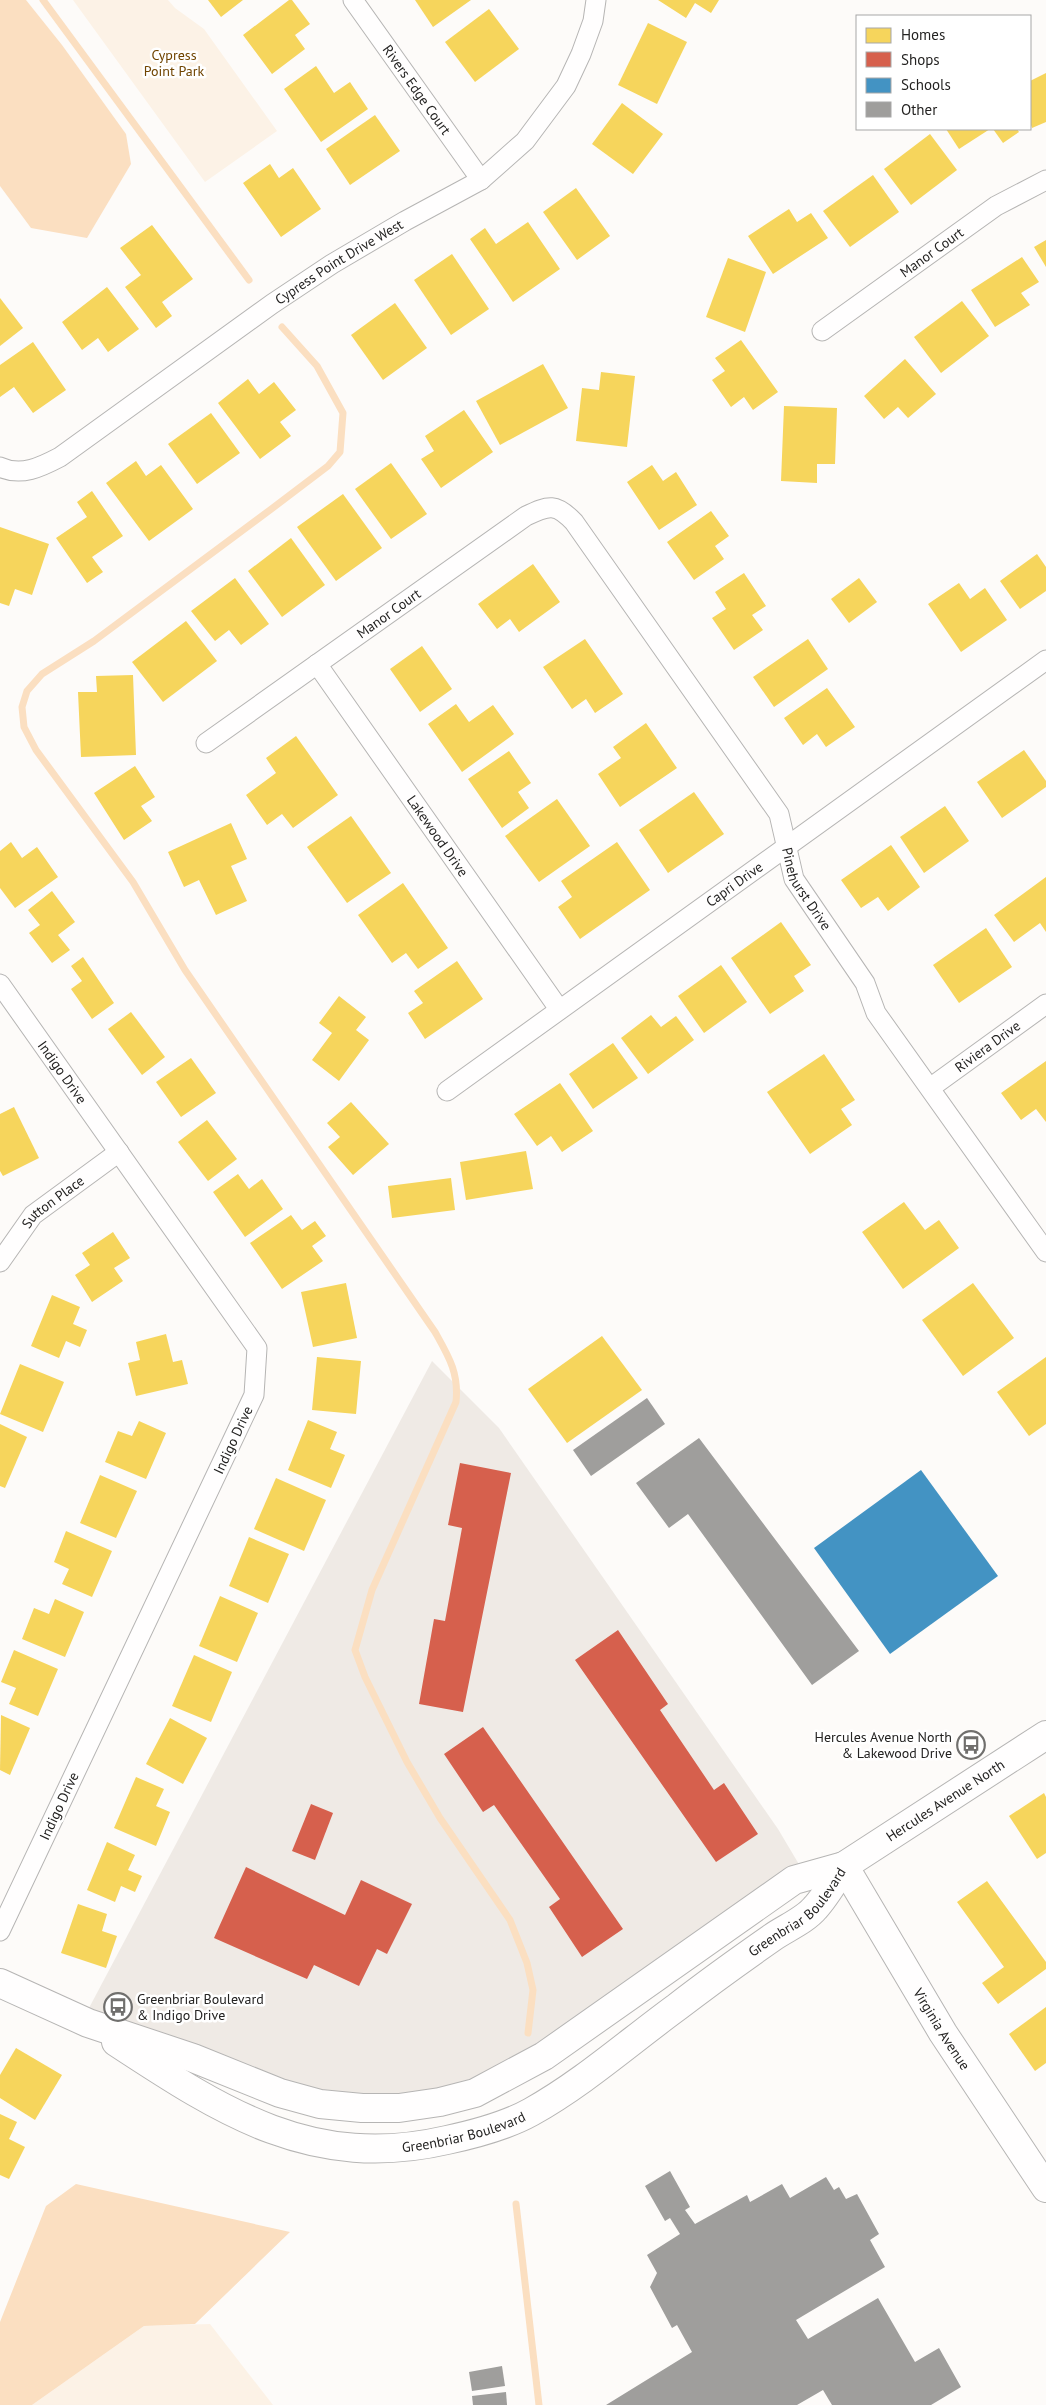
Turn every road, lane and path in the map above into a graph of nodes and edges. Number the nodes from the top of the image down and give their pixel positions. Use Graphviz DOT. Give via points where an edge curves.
graph roads {
  1 [pos="353,0"];
  2 [pos="596,0"];
  3 [pos="481,180"];
  4 [pos="1046,180"];
  5 [pos="822,331"];
  6 [pos="0,467"];
  7 [pos="574,522"];
  8 [pos="1046,660"];
  9 [pos="317,664"];
  10 [pos="206,743"];
  11 [pos="786,846"];
  12 [pos="0,984"];
  13 [pos="1046,1004"];
  14 [pos="559,1008"];
  15 [pos="930,1088"];
  16 [pos="447,1091"];
  17 [pos="119,1152"];
  18 [pos="1046,1252"];
  19 [pos="0,1262"];
  20 [pos="1046,1735"];
  21 [pos="844,1866"];
  22 [pos="0,1930"];
  23 [pos="0,1983"];
  24 [pos="88,2023"];
  25 [pos="1046,2188"];
  1 -- 3 [label="street, Rivers Edge Court"];
  2 -- 3 [label="street, Cypress Point Drive West" via="593,21 566,86 525,141"];
  3 -- 6 [label="street, Cypress Point Drive West" via="332,264 60,457 42,467 20,472"];
  4 -- 5 [label="street, Manor Court" via="996,206"];
  7 -- 9 [label="street, Manor Court" via="555,507 542,508 526,516"];
  7 -- 11 [label="street, Pinehurst Drive" via="779,814"];
  8 -- 11 [label="street, Capri Drive"];
  9 -- 10 [label="street, Manor Court"];
  9 -- 14 [label="street, Lakewood Drive"];
  11 -- 14 [label="street, Capri Drive"];
  11 -- 15 [label="street, Pinehurst Drive" via="794,879 865,982 876,1013"];
  12 -- 17 [label="street, Indigo Drive"];
  13 -- 15 [label="street, Riviera Drive"];
  14 -- 16 [label="street, Capri Drive"];
  15 -- 18 [label="street, Pinehurst Drive"];
  17 -- 19 [label="street, Sutton Place" via="33,1215"];
  17 -- 22 [label="street, Indigo Drive" via="257,1348 254,1395"];
  20 -- 21 [label="street, Hercules Avenue North"];
  21 -- 24 [label="street, Greenbriar Boulevard" via="794,1880 544,2056 475,2093 440,2102 390,2108 320,2104 280,2093 193,2058"];
  21 -- 24 [label="street, Greenbriar Boulevard" via="814,1910 741,1959 566,2090 531,2112 491,2129 424,2146 357,2149 290,2137 237,2115 182,2086"];
  21 -- 25 [label="street, Virginia Avenue" via="943,2033"];
  23 -- 24 [label="street, Greenbriar Boulevard"];
}
